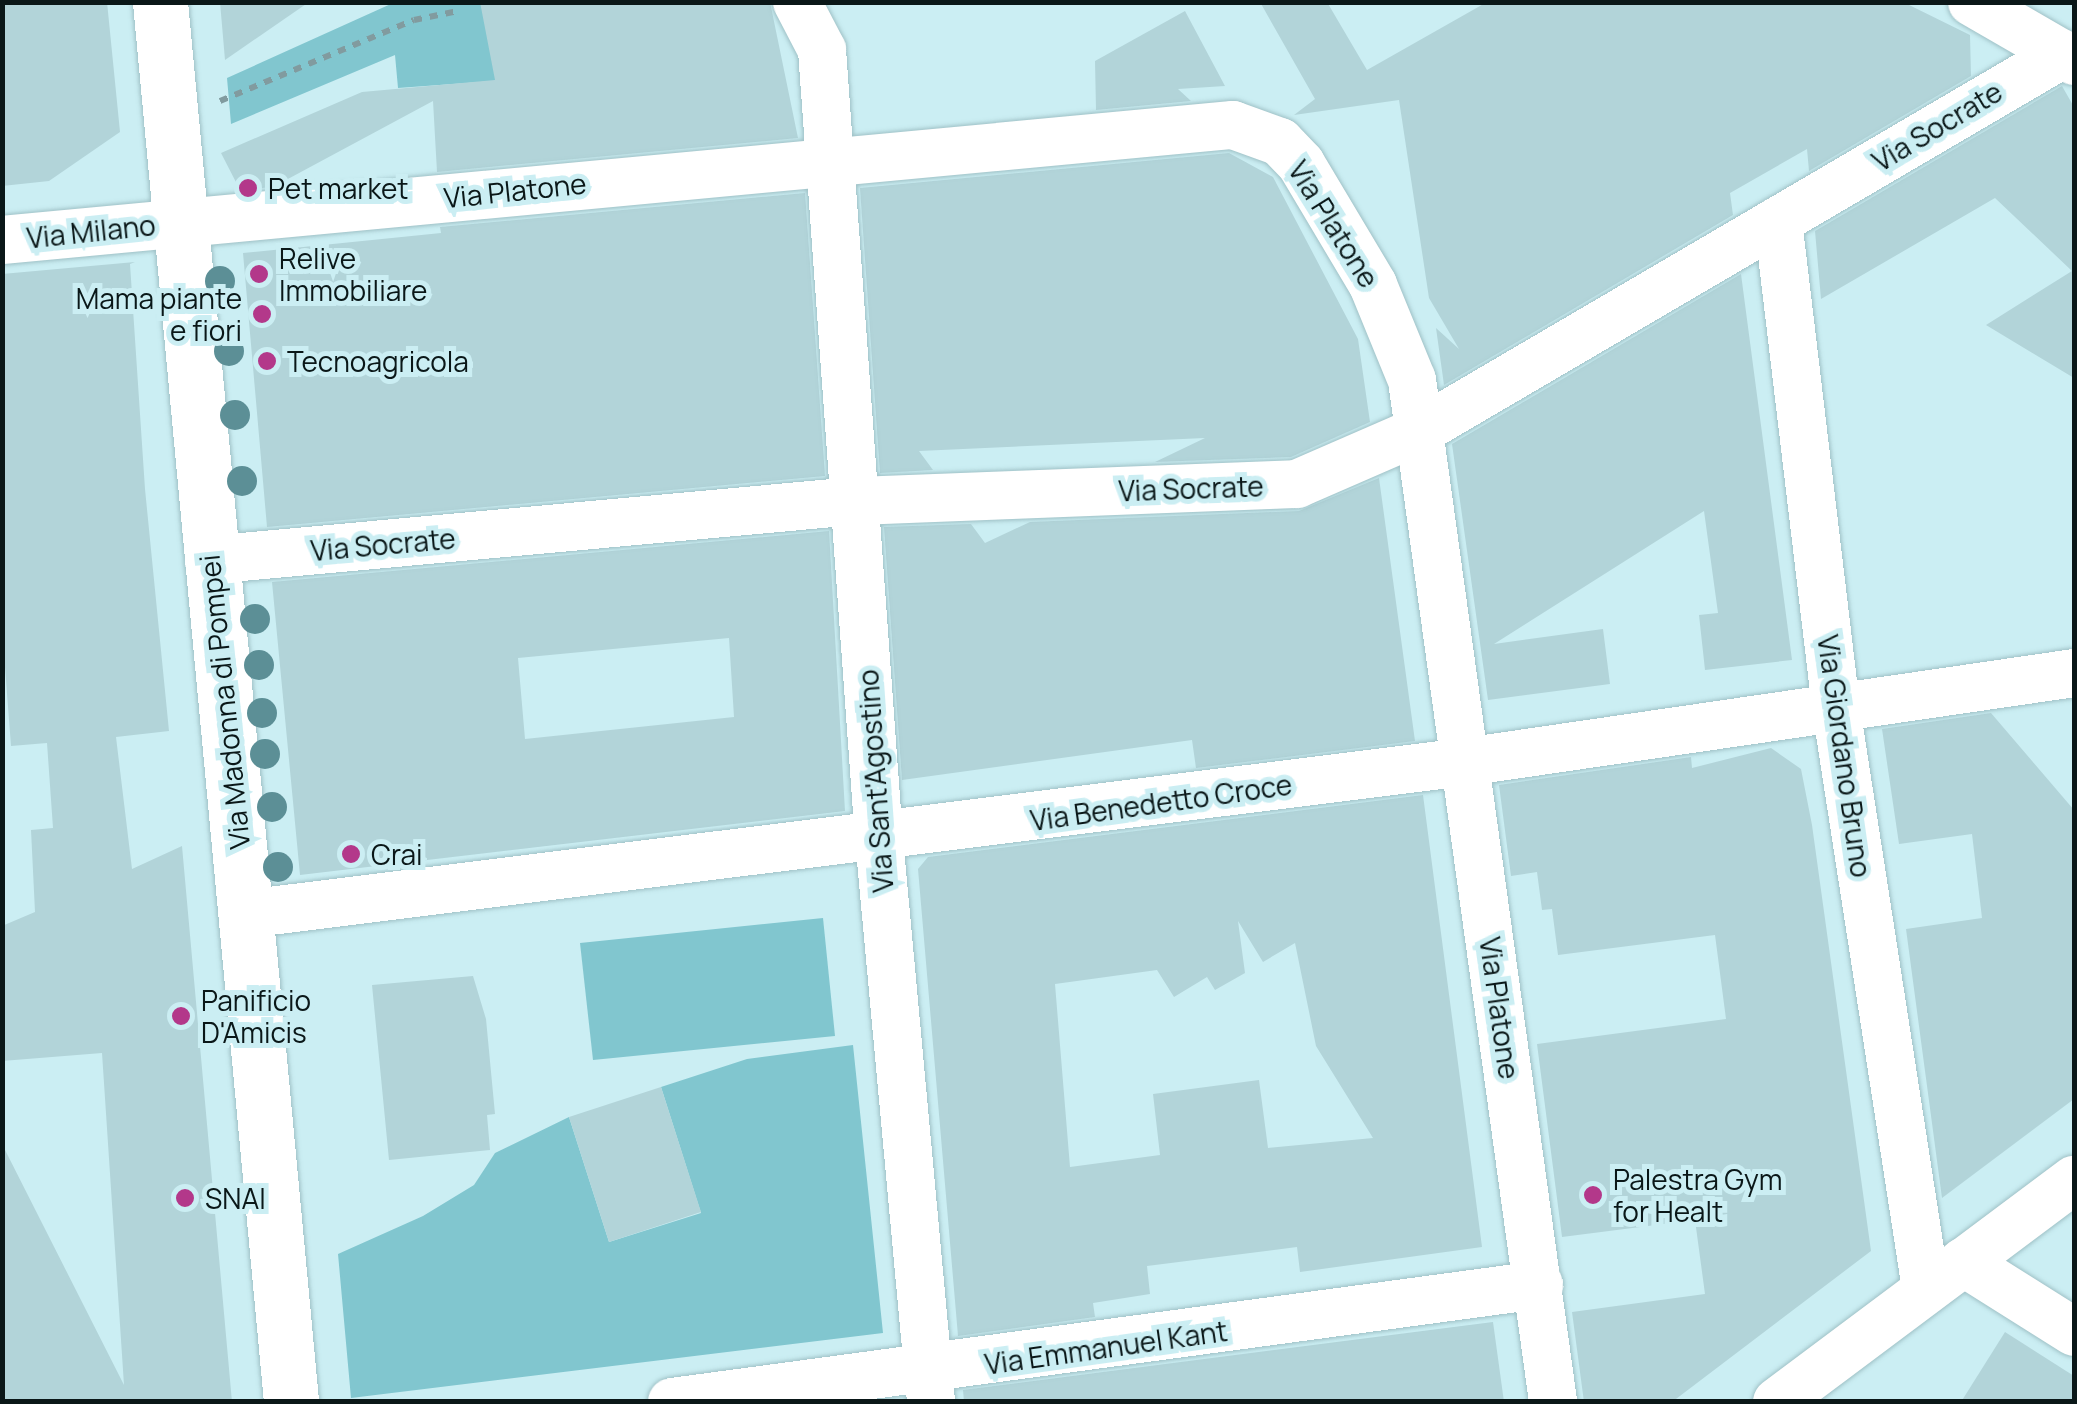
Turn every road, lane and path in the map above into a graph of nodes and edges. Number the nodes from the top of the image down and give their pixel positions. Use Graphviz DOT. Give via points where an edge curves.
graph roads {
  1 [pos="160,2"];
  2 [pos="798,2"];
  3 [pos="1972,2"];
  4 [pos="458,11"];
  5 [pos="2069,58"];
  6 [pos="169,107"];
  7 [pos="828,160"];
  8 [pos="1778,221"];
  9 [pos="179,222"];
  10 [pos="2,240"];
  11 [pos="1421,430"];
  12 [pos="855,501"];
  13 [pos="209,560"];
  14 [pos="2074,673"];
  15 [pos="1836,708"];
  16 [pos="1465,762"];
  17 [pos="878,839"];
  18 [pos="246,914"];
  19 [pos="2074,1180"];
  20 [pos="1963,1262"];
  21 [pos="1539,1286"];
  22 [pos="1926,1289"];
  23 [pos="2074,1332"];
  24 [pos="929,1387"];
  25 [pos="291,1402"];
  26 [pos="672,1402"];
  27 [pos="1553,1402"];
  28 [pos="1776,1402"];
  1 -- 6 [label="street, Via Madonna di Pompei"];
  2 -- 7 [label="street, Via Sant'Agostino" via="822,50"];
  3 -- 5 [label="street"];
  4 -- 6 [label="path" via="414,20 229,100"];
  5 -- 8 [label="street, Via Socrate"];
  6 -- 9 [label="street, Via Madonna di Pompei"];
  7 -- 9 [label="street, Via Platone"];
  7 -- 11 [label="street, Via Platone" via="1233,125 1258,129 1301,164 1373,285 1397,332"];
  7 -- 12 [label="street, Via Sant'Agostino"];
  8 -- 11 [label="street, Via Socrate"];
  8 -- 15 [label="street, Via Giordano Bruno"];
  9 -- 10 [label="street, Via Milano"];
  9 -- 13 [label="street, Via Madonna di Pompei"];
  11 -- 12 [label="street, Via Socrate" via="1297,484"];
  11 -- 16 [label="street, Via Platone"];
  12 -- 13 [label="street, Via Socrate"];
  12 -- 17 [label="street, Via Sant'Agostino"];
  13 -- 18 [label="street, Via Madonna di Pompei"];
  14 -- 15 [label="street, Via Benedetto Croce"];
  15 -- 16 [label="street, Via Benedetto Croce"];
  15 -- 22 [label="street, Via Giordano Bruno"];
  16 -- 17 [label="street, Via Benedetto Croce"];
  16 -- 21 [label="street, Via Platone"];
  17 -- 18 [label="street, Via Benedetto Croce"];
  17 -- 24 [label="street, Via Sant'Agostino"];
  18 -- 25 [label="street, Via Madonna di Pompei"];
  19 -- 20 [label="street"];
  20 -- 22 [label="street"];
  20 -- 23 [label="street"];
  21 -- 24 [label="street, Via Emmanuel Kant"];
  21 -- 27 [label="street, Via Platone"];
  22 -- 28 [label="street"];
  24 -- 26 [label="street, Via Emmanuel Kant"];
}
